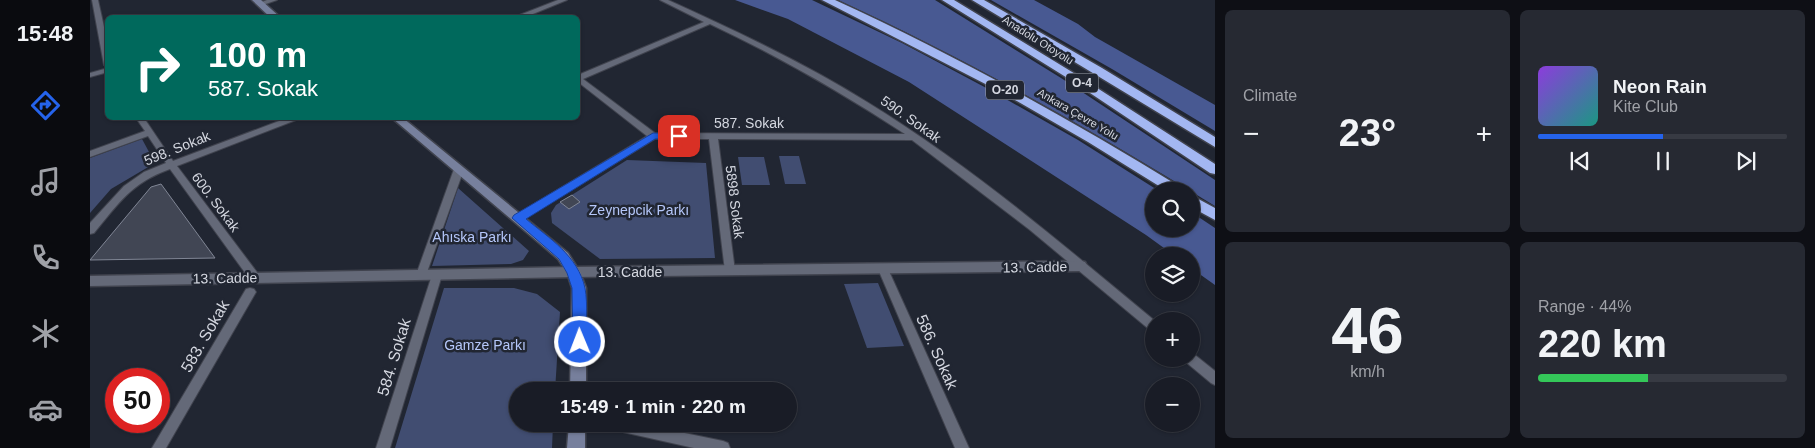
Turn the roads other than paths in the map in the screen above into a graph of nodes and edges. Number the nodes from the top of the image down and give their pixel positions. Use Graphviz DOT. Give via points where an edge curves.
graph roads {
  1 [pos="95,0"];
  2 [pos="274,0"];
  3 [pos="664,0"];
  4 [pos="827,0"];
  5 [pos="947,0"];
  6 [pos="977,0"];
  7 [pos="559,1"];
  8 [pos="258,2"];
  9 [pos="273,15"];
  10 [pos="523,15"];
  11 [pos="709,22"];
  12 [pos="105,50"];
  13 [pos="105,71"];
  14 [pos="90,74"];
  15 [pos="580,78"];
  16 [pos="580,81"];
  17 [pos="141,120"];
  18 [pos="288,120"];
  19 [pos="399,120"];
  20 [pos="150,132"];
  21 [pos="653,136"];
  22 [pos="713,136"];
  23 [pos="913,137"];
  24 [pos="1215,143"];
  25 [pos="90,154"];
  26 [pos="170,164"];
  27 [pos="459,170"];
  28 [pos="1215,170"];
  29 [pos="1162,182"];
  30 [pos="1200,206"];
  31 [pos="1215,215"];
  32 [pos="518,218"];
  33 [pos="90,230"];
  34 [pos="1080,266"];
  35 [pos="883,269"];
  36 [pos="730,271"];
  37 [pos="573,272"];
  38 [pos="421,275"];
  39 [pos="437,275"];
  40 [pos="255,278"];
  41 [pos="90,281"];
  42 [pos="250,292"];
  43 [pos="1145,320"];
  44 [pos="1200,366"];
  45 [pos="1215,379"];
  46 [pos="578,382"];
  47 [pos="577,432"];
  48 [pos="650,432"];
  49 [pos="159,448"];
  50 [pos="383,448"];
  51 [pos="576,448"];
  52 [pos="723,448"];
  53 [pos="962,448"];
  1 -- 12 [label="street"];
  2 -- 8 [label="street"];
  3 -- 11 [label="street, 590. Sokak"];
  4 -- 29 [label="highway, Ankara Çevre Yolu / O-20" via="995,84"];
  5 -- 28 [label="highway, Anadolu Otoyolu / O-4"];
  6 -- 24 [label="highway" via="1107,75"];
  7 -- 10 [label="street"];
  8 -- 9 [label="main road"];
  11 -- 15 [label="street"];
  11 -- 23 [label="street, 590. Sokak" via="820,77"];
  13 -- 14 [label="street"];
  16 -- 21 [label="street"];
  17 -- 20 [label="street, 600. Sokak"];
  18 -- 26 [label="street, 598. Sokak"];
  19 -- 27 [label="main road"];
  20 -- 25 [label="street"];
  20 -- 26 [label="street, 600. Sokak"];
  21 -- 22 [label="street, 587. Sokak"];
  21 -- 32 [label="street"];
  22 -- 23 [label="street, 587. Sokak"];
  22 -- 36 [label="street, 5898 Sokak"];
  23 -- 34 [label="street, 590. Sokak" via="992,194"];
  26 -- 33 [label="street, 598. Sokak" via="132,184"];
  26 -- 40 [label="street, 600. Sokak"];
  27 -- 32 [label="main road"];
  27 -- 38 [label="street"];
  30 -- 31 [label="highway"];
  32 -- 37 [label="main road" via="564,256"];
  34 -- 35 [label="street, 13. Cadde"];
  34 -- 43 [label="street, 590. Sokak"];
  35 -- 36 [label="street, 13. Cadde"];
  35 -- 53 [label="street, 586. Sokak"];
  36 -- 37 [label="street, 13. Cadde"];
  37 -- 39 [label="street, 13. Cadde"];
  37 -- 46 [label="main road" via="579,288"];
  38 -- 39 [label="street, 13. Cadde"];
  38 -- 40 [label="street, 13. Cadde"];
  39 -- 50 [label="street, 584. Sokak"];
  40 -- 41 [label="street, 13. Cadde"];
  42 -- 49 [label="street, 583. Sokak"];
  44 -- 45 [label="street"];
  47 -- 51 [label="main road"];
  48 -- 52 [label="street"];
}
